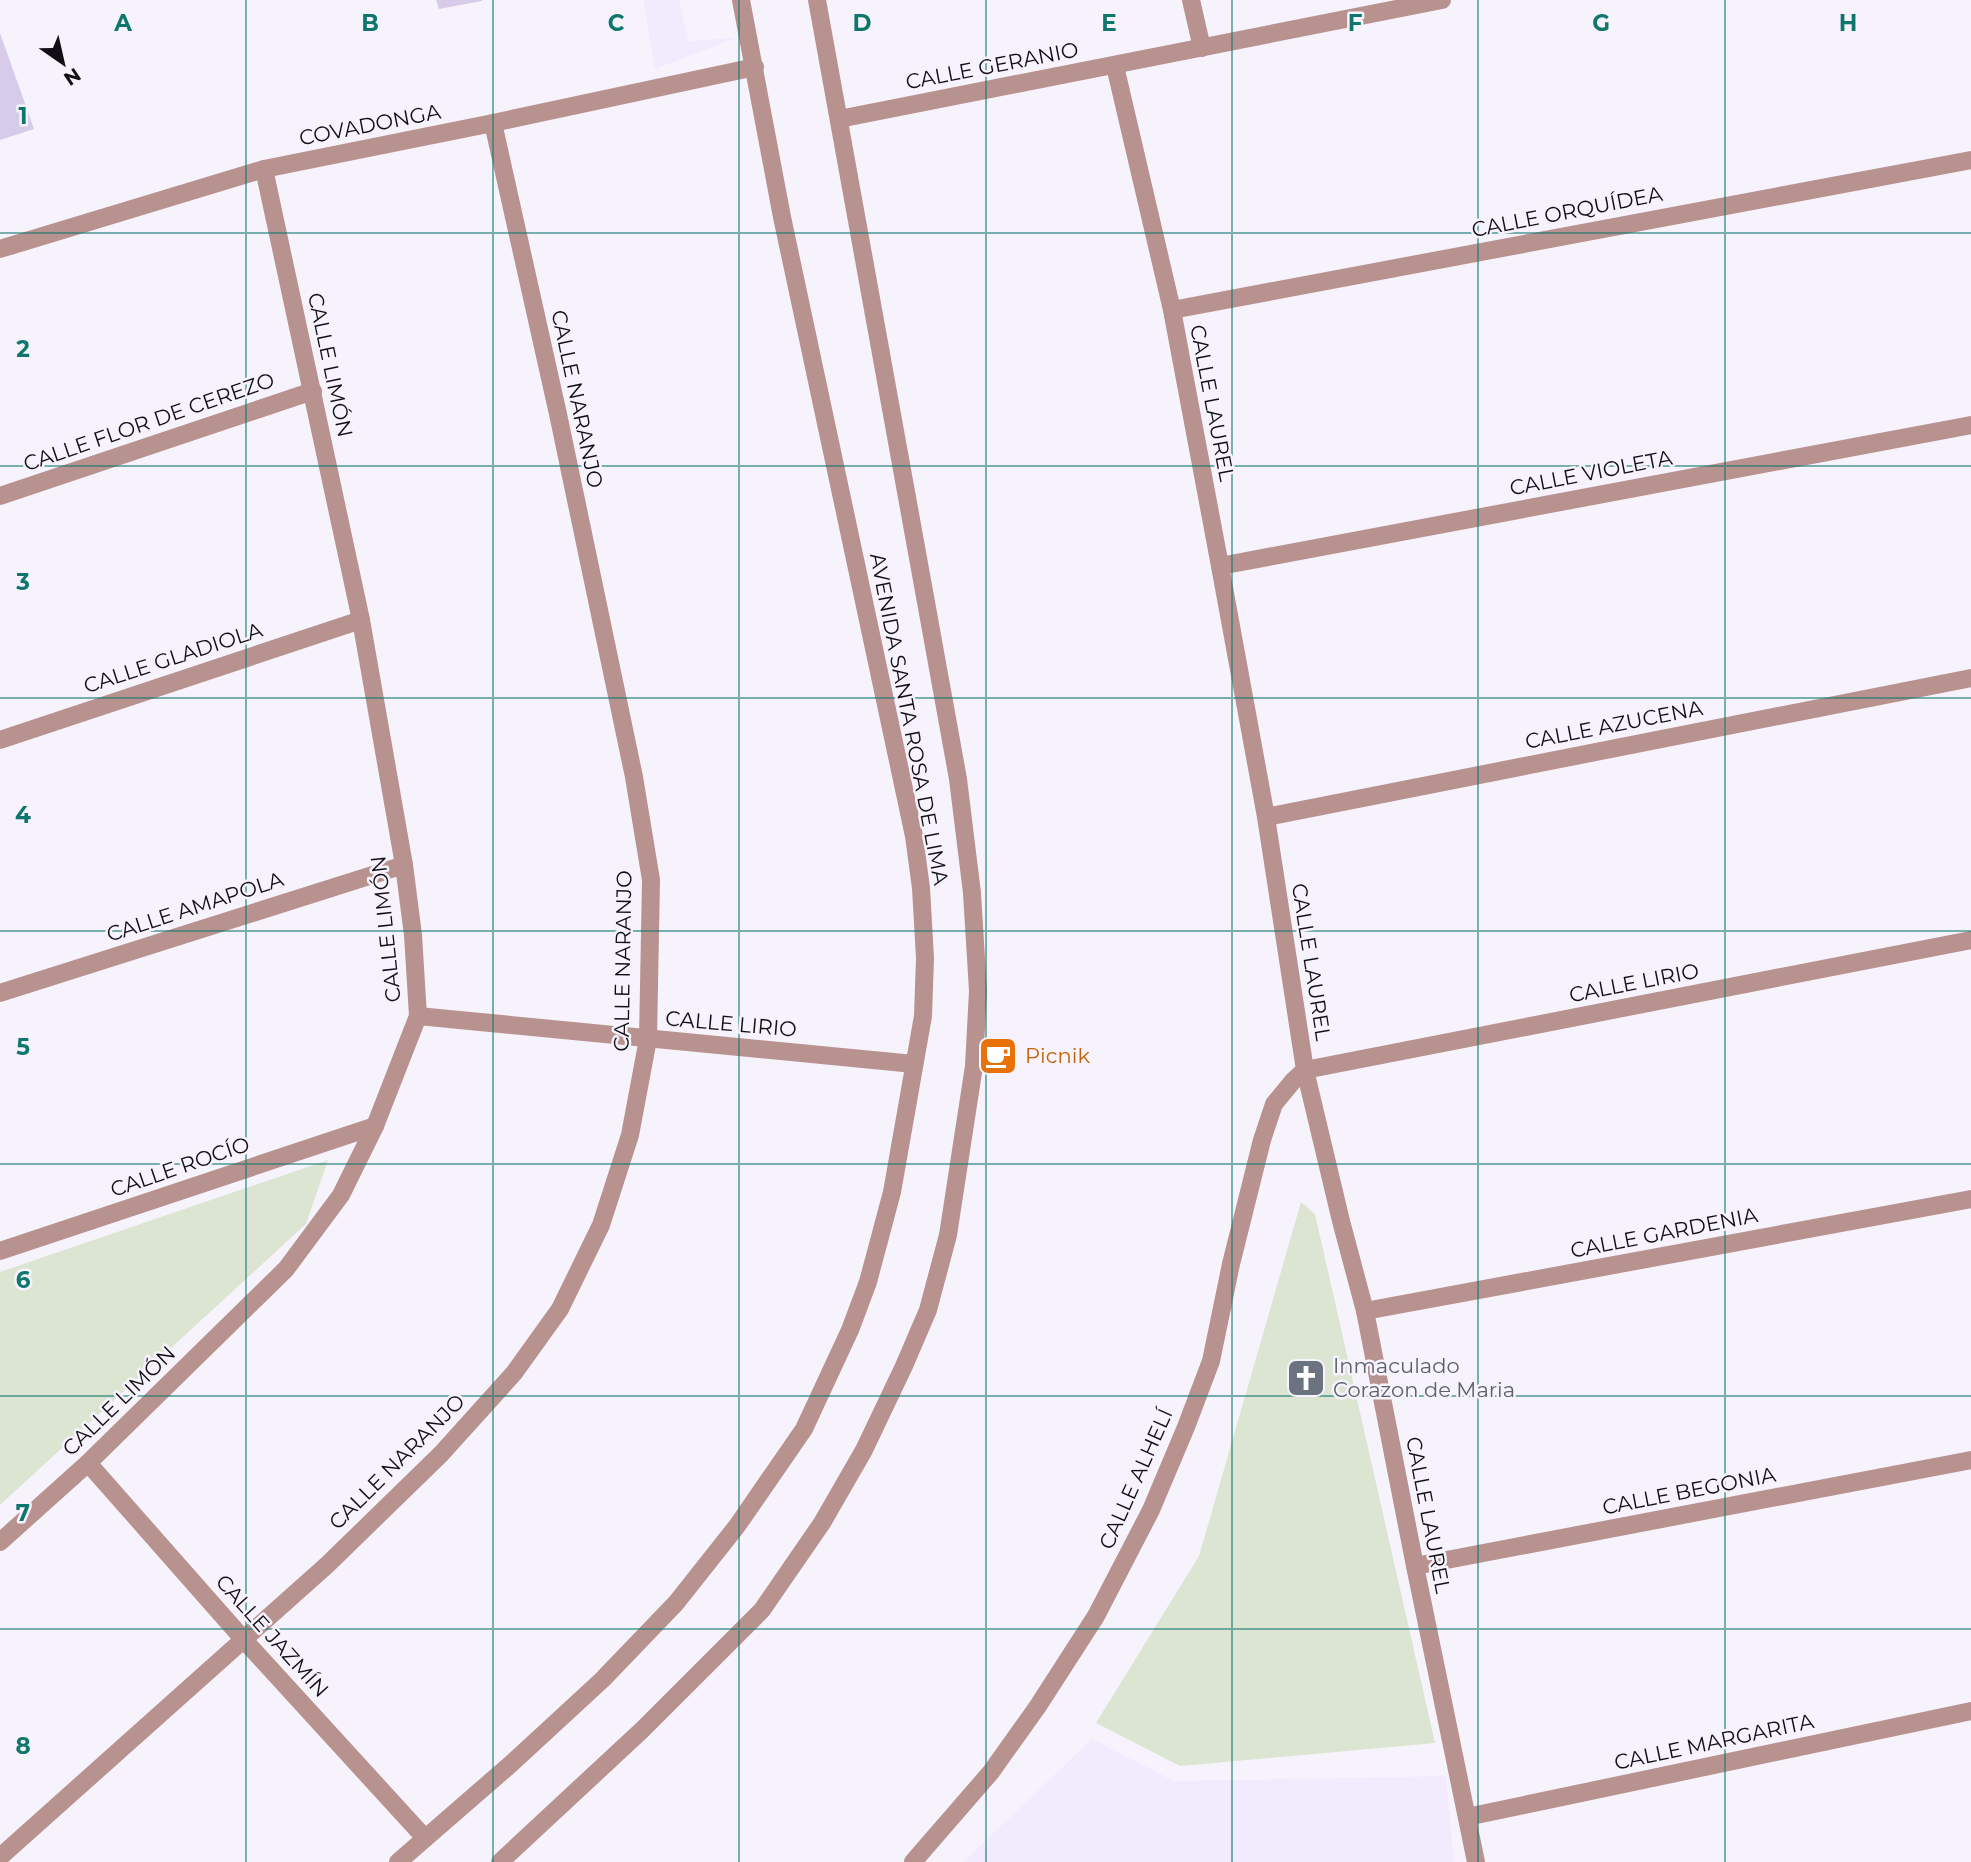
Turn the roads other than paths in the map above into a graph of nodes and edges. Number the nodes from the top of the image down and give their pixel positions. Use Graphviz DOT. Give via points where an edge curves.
graph roads {
  1 [pos="741,0"];
  2 [pos="817,0"];
  3 [pos="1191,0"];
  4 [pos="1442,0"];
  5 [pos="1202,48"];
  6 [pos="1115,66"];
  7 [pos="755,67"];
  8 [pos="839,120"];
  9 [pos="494,123"];
  10 [pos="1971,160"];
  11 [pos="264,169"];
  12 [pos="0,249"];
  13 [pos="1172,310"];
  14 [pos="313,391"];
  15 [pos="1971,425"];
  16 [pos="0,496"];
  17 [pos="1220,566"];
  18 [pos="361,620"];
  19 [pos="1971,678"];
  20 [pos="0,740"];
  21 [pos="1266,817"];
  22 [pos="404,865"];
  23 [pos="1971,940"];
  24 [pos="0,993"];
  25 [pos="418,1016"];
  26 [pos="648,1039"];
  27 [pos="914,1064"];
  28 [pos="1305,1070"];
  29 [pos="375,1126"];
  30 [pos="1971,1199"];
  31 [pos="0,1251"];
  32 [pos="1365,1311"];
  33 [pos="1971,1460"];
  34 [pos="89,1463"];
  35 [pos="0,1542"];
  36 [pos="1415,1566"];
  37 [pos="244,1640"];
  38 [pos="1971,1711"];
  39 [pos="1467,1817"];
  40 [pos="425,1838"];
  41 [pos="0,1857"];
  42 [pos="398,1862"];
  43 [pos="500,1862"];
  44 [pos="913,1862"];
  45 [pos="1476,1862"];
  1 -- 7 [label="street, AVENIDA SANTA ROSA DE LIMA"];
  2 -- 8 [label="street, AVENIDA SANTA ROSA DE LIMA"];
  3 -- 5 [label="street"];
  4 -- 5 [label="street, CALLE GERANIO"];
  5 -- 6 [label="street, CALLE GERANIO"];
  6 -- 8 [label="street, CALLE GERANIO"];
  6 -- 13 [label="street, CALLE LAUREL"];
  7 -- 9 [label="street, COVADONGA"];
  7 -- 27 [label="street, AVENIDA SANTA ROSA DE LIMA" via="782,217 914,836 925,958 923,1016"];
  8 -- 43 [label="street, AVENIDA SANTA ROSA DE LIMA" via="958,779 972,893 978,990 974,1066 948,1236 928,1310 864,1450 822,1523 762,1610"];
  9 -- 11 [label="street, COVADONGA"];
  9 -- 26 [label="street, CALLE NARANJO" via="634,777 651,880"];
  10 -- 13 [label="street, CALLE ORQUÍDEA"];
  11 -- 12 [label="street, COVADONGA"];
  11 -- 14 [label="street, CALLE LIMÓN"];
  13 -- 17 [label="street, CALLE LAUREL"];
  14 -- 16 [label="street, CALLE FLOR DE CEREZO"];
  14 -- 18 [label="street, CALLE LIMÓN"];
  15 -- 17 [label="street, CALLE VIOLETA"];
  17 -- 21 [label="street, CALLE LAUREL"];
  18 -- 20 [label="street, CALLE GLADIOLA"];
  18 -- 22 [label="street, CALLE LIMÓN"];
  19 -- 21 [label="street, CALLE AZUCENA"];
  21 -- 28 [label="street, CALLE LAUREL"];
  22 -- 24 [label="street, CALLE AMAPOLA"];
  22 -- 25 [label="street, CALLE LIMÓN"];
  23 -- 28 [label="street, CALLE LIRIO"];
  25 -- 26 [label="street, CALLE LIRIO"];
  25 -- 29 [label="street, CALLE LIMÓN"];
  26 -- 27 [label="street, CALLE LIRIO"];
  26 -- 37 [label="street, CALLE NARANJO" via="630,1135 601,1225 560,1309 514,1373 440,1454"];
  27 -- 40 [label="street, AVENIDA SANTA ROSA DE LIMA" via="892,1192 868,1282 804,1429 677,1603 602,1680"];
  28 -- 32 [label="street, CALLE LAUREL"];
  28 -- 44 [label="street, CALLE ALHELÍ" via="1274,1104 1231,1264 1211,1361 1151,1510 1096,1616 1038,1706 991,1772"];
  29 -- 31 [label="street, CALLE ROCÍO"];
  29 -- 34 [label="street, CALLE LIMÓN" via="341,1195 286,1269"];
  30 -- 32 [label="street, CALLE GARDENIA"];
  32 -- 36 [label="street, CALLE LAUREL"];
  33 -- 36 [label="street, CALLE BEGONIA"];
  34 -- 35 [label="street, CALLE LIMÓN"];
  34 -- 37 [label="street, CALLE JAZMÍN"];
  36 -- 39 [label="street, CALLE LAUREL"];
  37 -- 40 [label="street, CALLE JAZMÍN"];
  37 -- 41 [label="street, CALLE NARANJO"];
  38 -- 39 [label="street, CALLE MARGARITA"];
  39 -- 45 [label="street, CALLE LAUREL"];
  40 -- 42 [label="street, AVENIDA SANTA ROSA DE LIMA"];
}
